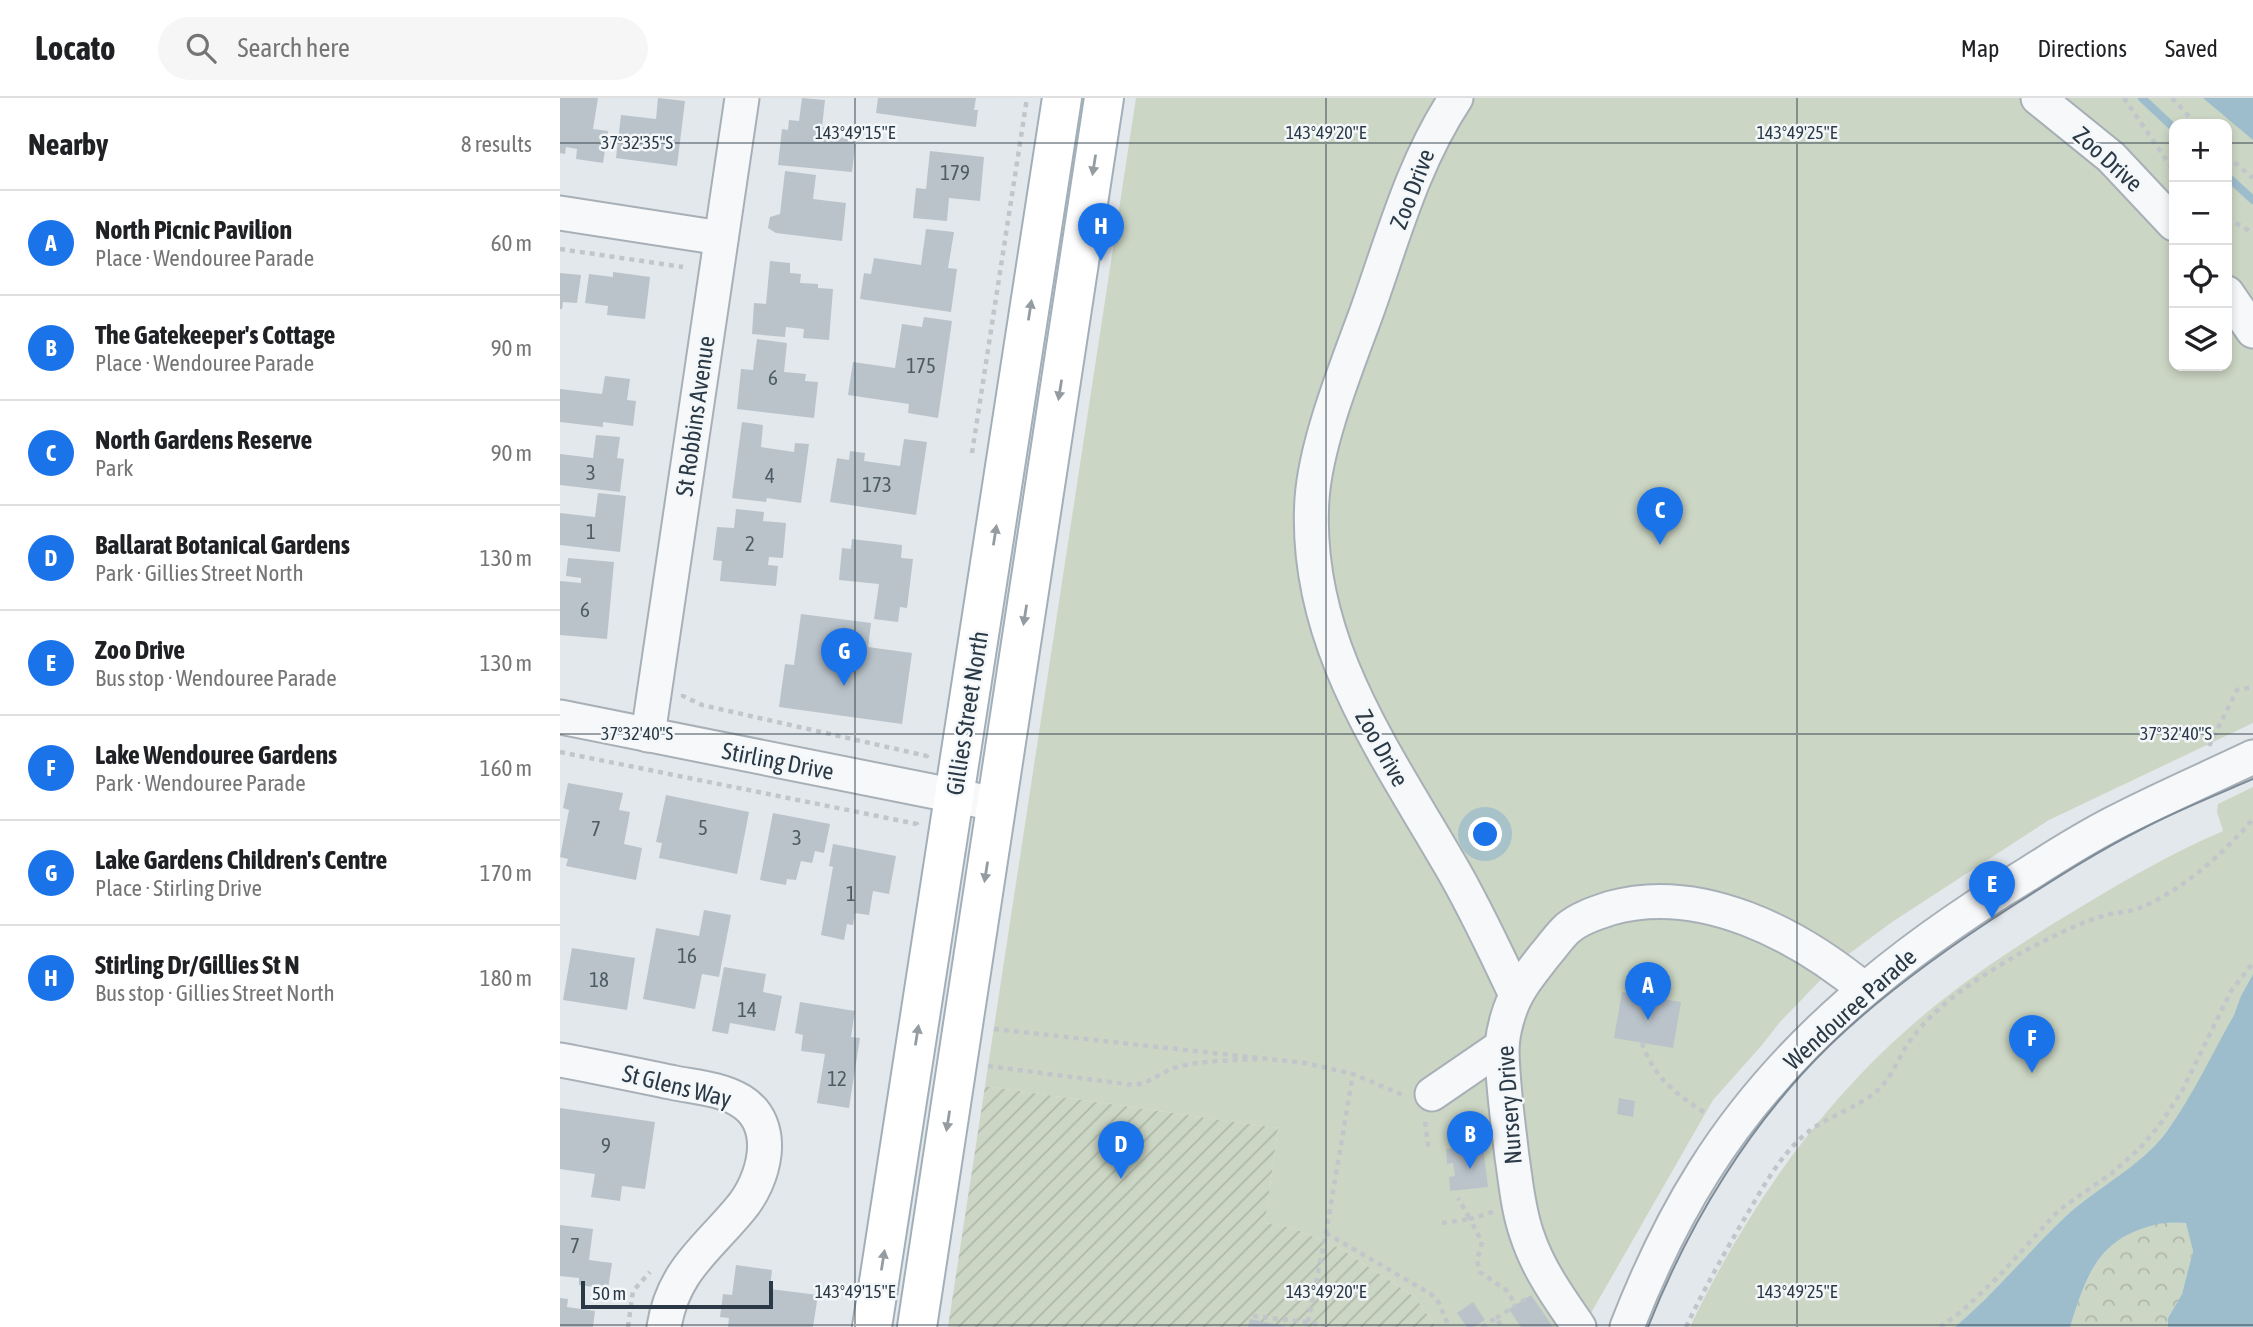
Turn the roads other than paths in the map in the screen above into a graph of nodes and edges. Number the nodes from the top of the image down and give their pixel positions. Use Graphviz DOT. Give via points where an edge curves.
graph roads {
  1 [pos="742,98"];
  2 [pos="1062,98"];
  3 [pos="1104,98"];
  4 [pos="1456,98"];
  5 [pos="2038,98"];
  6 [pos="560,213"];
  7 [pos="2169,219"];
  8 [pos="721,237"];
  9 [pos="2232,300"];
  10 [pos="2253,331"];
  11 [pos="560,717"];
  12 [pos="648,735"];
  13 [pos="2253,757"];
  14 [pos="954,796"];
  15 [pos="996,804"];
  16 [pos="1864,989"];
  17 [pos="1516,995"];
  18 [pos="1503,1046"];
  19 [pos="560,1060"];
  20 [pos="1428,1097"];
  21 [pos="664,1327"];
  22 [pos="872,1327"];
  23 [pos="917,1327"];
  24 [pos="1579,1327"];
  25 [pos="1627,1327"];
  1 -- 8 [label="street, St Robbins Avenue"];
  14 -- 2 [label="main road, Gillies Street North, one-way"];
  3 -- 15 [label="main road, Gillies Street North, one-way"];
  4 -- 17 [label="street, Zoo Drive" via="1439,123 1410,187 1323,443 1312,500 1314,552 1325,617 1353,695 1451,866"];
  5 -- 7 [label="street, Zoo Drive" via="2111,157"];
  6 -- 8 [label="street"];
  8 -- 12 [label="street, St Robbins Avenue"];
  9 -- 10 [label="street"];
  11 -- 12 [label="street, Stirling Drive"];
  12 -- 14 [label="street, Stirling Drive"];
  13 -- 16 [label="street, Wendouree Parade" via="2070,848 1911,951"];
  14 -- 15 [label="street, Stirling Drive"];
  22 -- 14 [label="main road, Gillies Street North, one-way"];
  15 -- 23 [label="main road, Gillies Street North, one-way"];
  16 -- 17 [label="street" via="1819,954 1773,930 1693,904 1664,900 1616,907 1576,922"];
  16 -- 25 [label="street, Wendouree Parade" via="1786,1065 1730,1133 1681,1209"];
  17 -- 18 [label="street, Nursery Drive"];
  18 -- 20 [label="street"];
  18 -- 24 [label="street, Nursery Drive" via="1520,1212 1554,1291"];
  19 -- 21 [label="street, St Glens Way" via="721,1093 747,1106 761,1126 764,1157 754,1189 679,1280"];
}
